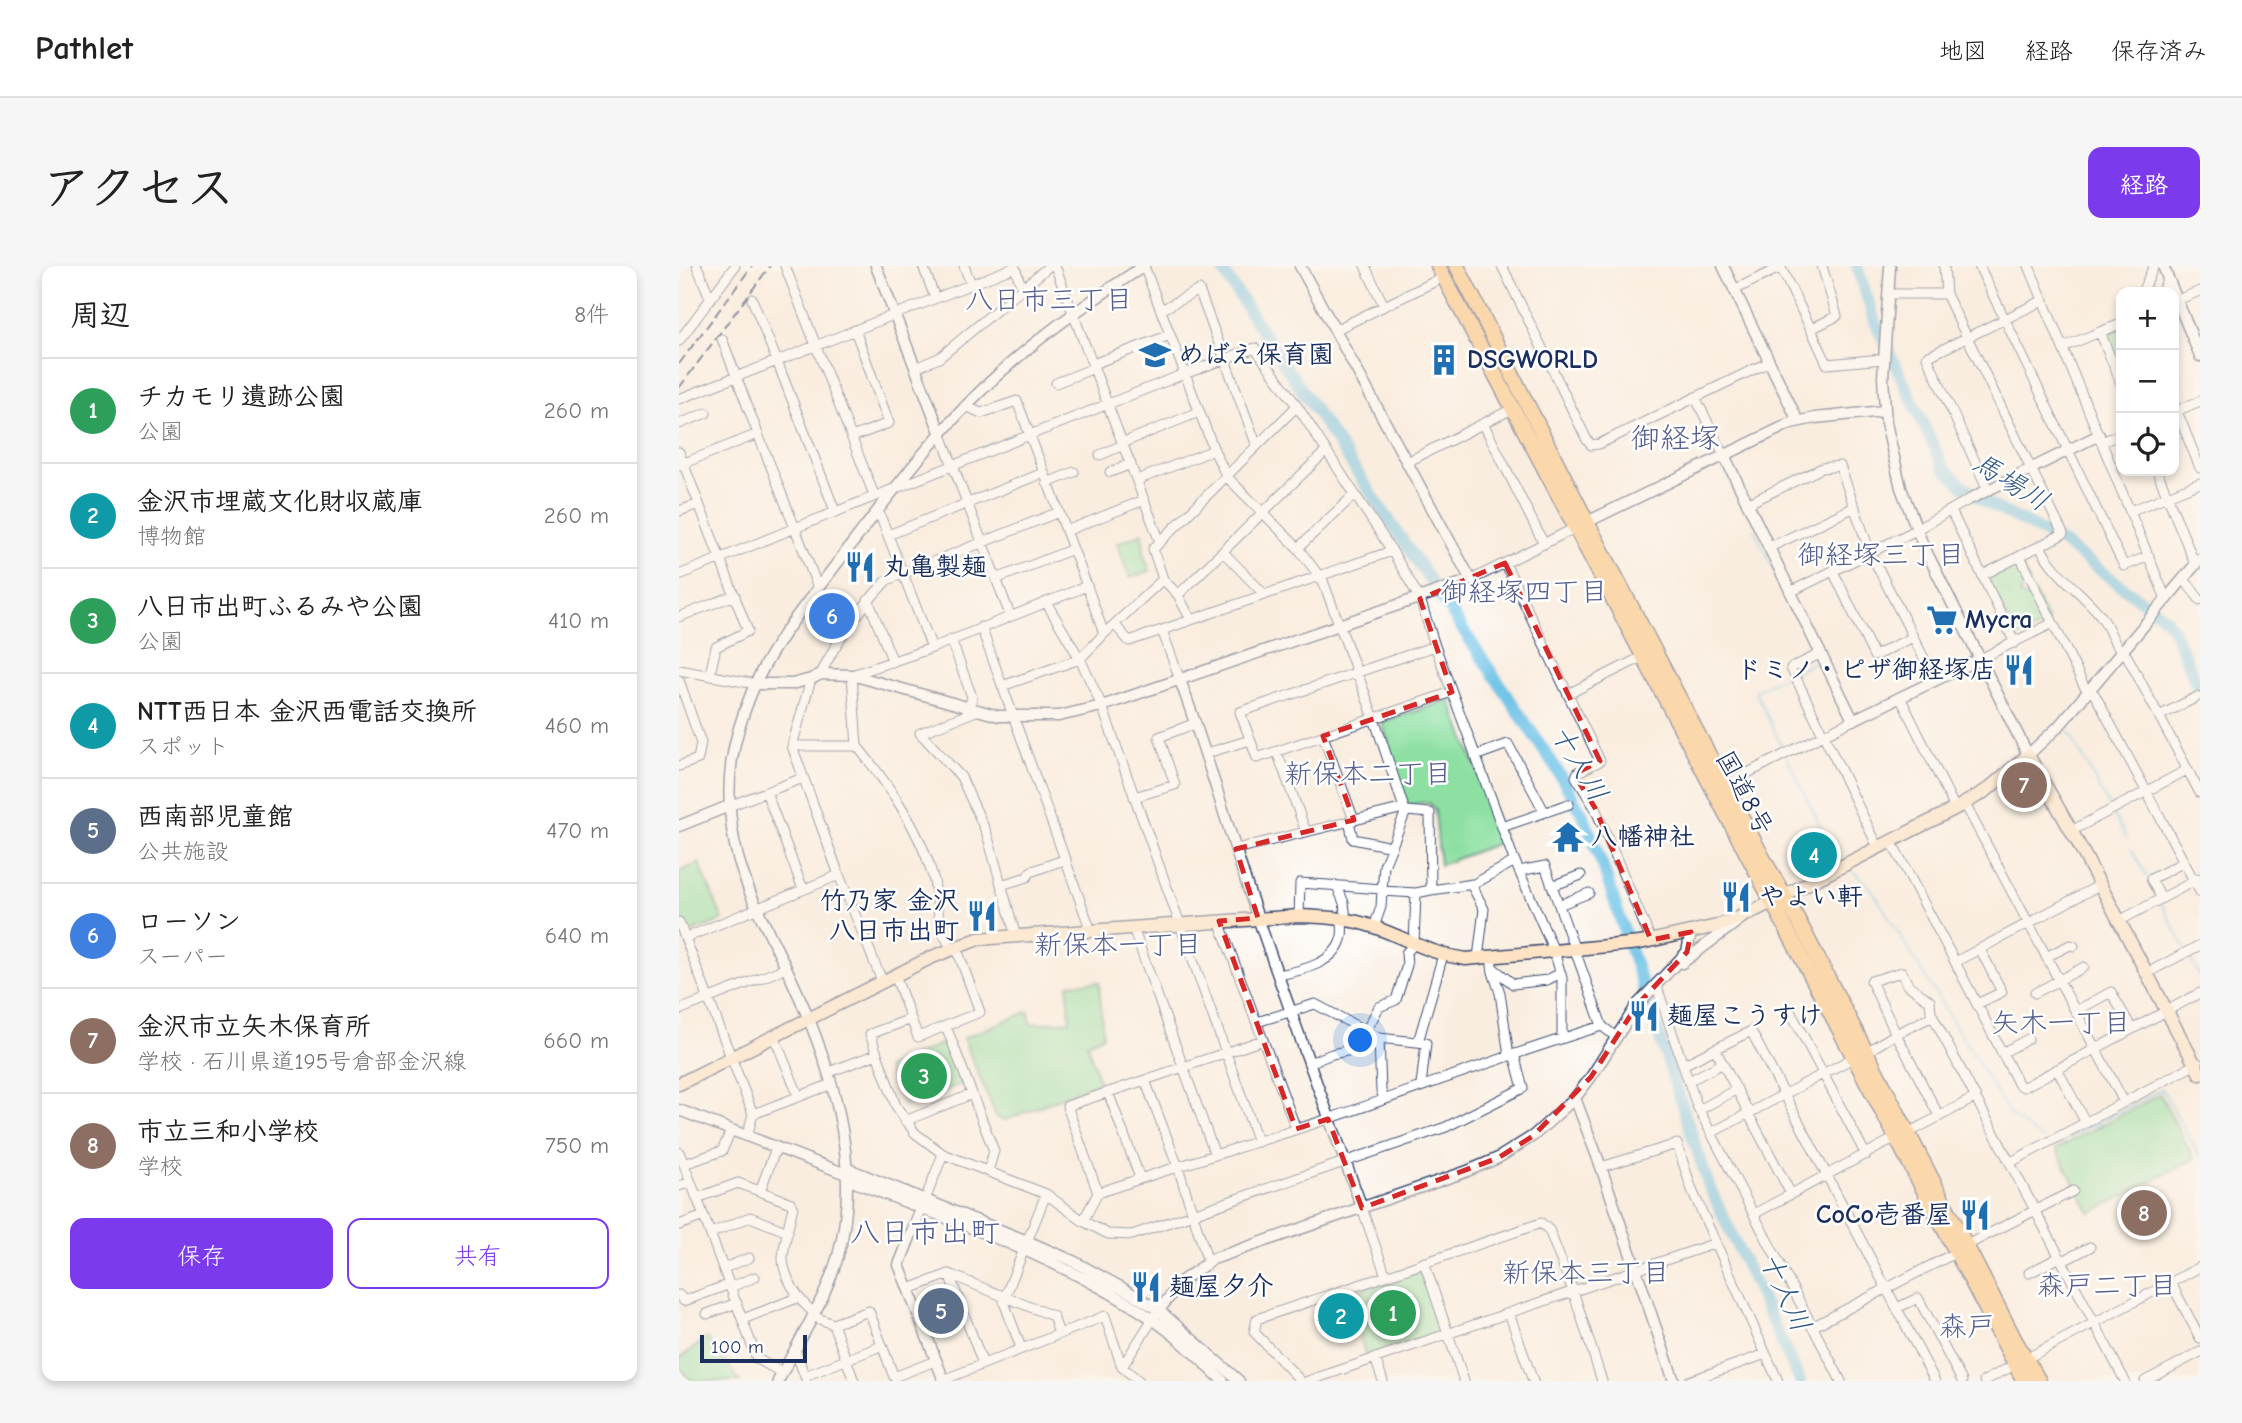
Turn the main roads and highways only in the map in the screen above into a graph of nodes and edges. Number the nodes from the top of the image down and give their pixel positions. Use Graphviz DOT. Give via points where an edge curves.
graph roads {
  1 [pos="1457,266"];
  2 [pos="1441,271"];
  3 [pos="1582,525"];
  4 [pos="1778,897"];
  5 [pos="2198,1066"];
  6 [pos="679,1084"];
  7 [pos="2021,1362"];
  8 [pos="2024,1381"];
  9 [pos="2039,1381"];
  1 -- 3 [label="highway, 国道8号"];
  2 -- 3 [label="highway, 国道8号"];
  3 -- 4 [label="highway, 国道8号" via="1644,656"];
  3 -- 4 [label="highway, 国道8号" via="1726,784"];
  4 -- 5 [label="main road" via="1960,806 2028,755"];
  4 -- 6 [label="main road" via="1748,914 1691,932 1492,962 1443,955 1344,919 1299,916 978,939 882,981"];
  4 -- 7 [label="highway, 国道8号"];
  7 -- 8 [label="highway, 国道8号"];
  7 -- 9 [label="highway, 国道8号"];
}
